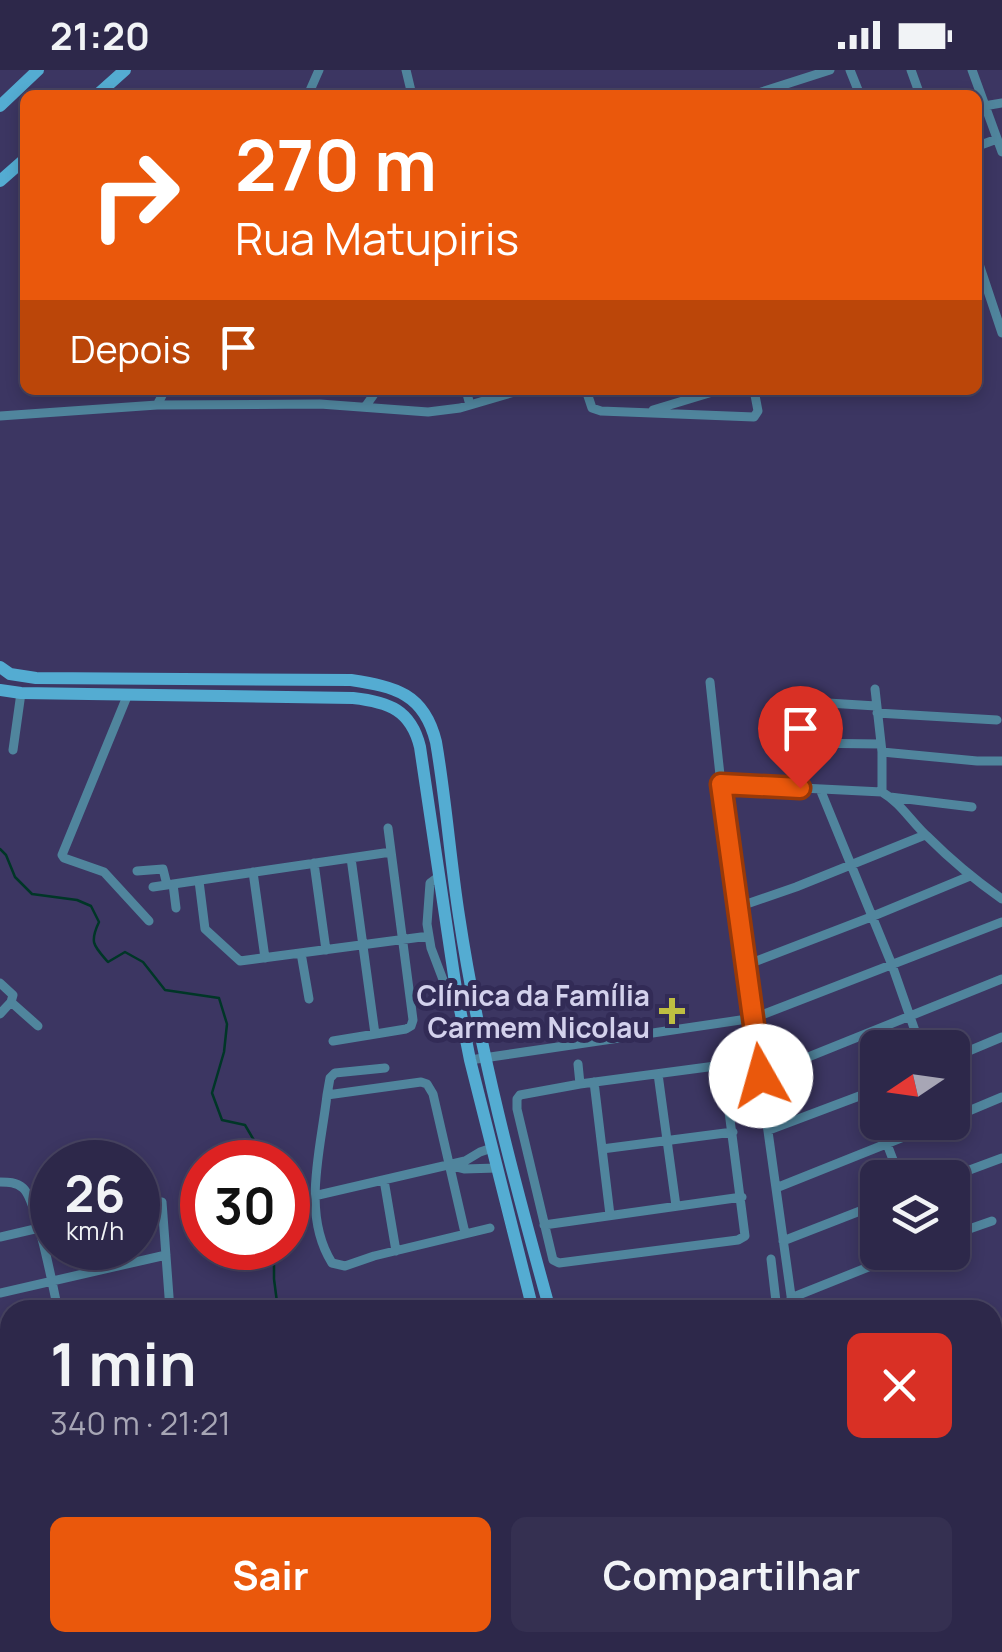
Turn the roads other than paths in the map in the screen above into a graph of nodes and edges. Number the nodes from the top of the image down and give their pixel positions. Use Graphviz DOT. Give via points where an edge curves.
graph roads {
  1 [pos="38,70"];
  2 [pos="125,70"];
  3 [pos="830,70"];
  4 [pos="798,82"];
  5 [pos="103,90"];
  6 [pos="770,90"];
  7 [pos="801,90"];
  8 [pos="982,100"];
  9 [pos="1002,103"];
  10 [pos="0,106"];
  11 [pos="984,106"];
  12 [pos="1000,145"];
  13 [pos="20,163"];
  14 [pos="0,180"];
  15 [pos="982,278"];
  16 [pos="1002,333"];
  17 [pos="162,395"];
  18 [pos="322,395"];
  19 [pos="373,395"];
  20 [pos="467,395"];
  21 [pos="504,395"];
  22 [pos="588,395"];
  23 [pos="702,395"];
  24 [pos="755,395"];
  25 [pos="320,404"];
  26 [pos="157,405"];
  27 [pos="470,405"];
  28 [pos="365,406"];
  29 [pos="646,412"];
  30 [pos="0,416"];
  31 [pos="0,667"];
  32 [pos="710,682"];
  33 [pos="875,689"];
  34 [pos="0,690"];
  35 [pos="21,693"];
  36 [pos="128,694"];
  37 [pos="796,701"];
  38 [pos="877,710"];
  39 [pos="997,720"];
  40 [pos="798,743"];
  41 [pos="882,748"];
  42 [pos="13,750"];
  43 [pos="1002,760"];
  44 [pos="721,784"];
  45 [pos="820,789"];
  46 [pos="886,795"];
  47 [pos="972,806"];
  48 [pos="388,828"];
  49 [pos="925,835"];
  50 [pos="391,852"];
  51 [pos="351,858"];
  52 [pos="314,863"];
  53 [pos="850,866"];
  54 [pos="137,871"];
  55 [pos="253,872"];
  56 [pos="970,876"];
  57 [pos="438,877"];
  58 [pos="199,880"];
  59 [pos="170,885"];
  60 [pos="153,888"];
  61 [pos="1002,899"];
  62 [pos="738,907"];
  63 [pos="176,908"];
  64 [pos="871,917"];
  65 [pos="148,921"];
  66 [pos="1002,922"];
  67 [pos="429,936"];
  68 [pos="402,940"];
  69 [pos="363,945"];
  70 [pos="326,950"];
  71 [pos="302,953"];
  72 [pos="265,958"];
  73 [pos="746,965"];
  74 [pos="892,965"];
  75 [pos="1000,980"];
  76 [pos="0,983"];
  77 [pos="456,989"];
  78 [pos="1002,993"];
  79 [pos="11,996"];
  80 [pos="308,998"];
  81 [pos="0,1014"];
  82 [pos="910,1017"];
  83 [pos="754,1018"];
  84 [pos="38,1026"];
  85 [pos="915,1030"];
  86 [pos="375,1034"];
  87 [pos="1002,1037"];
  88 [pos="333,1042"];
  89 [pos="970,1050"];
  90 [pos="722,1053"];
  91 [pos="487,1058"];
  92 [pos="470,1060"];
  93 [pos="578,1064"];
  94 [pos="723,1065"];
  95 [pos="385,1068"];
  96 [pos="658,1074"];
  97 [pos="761,1076"];
  98 [pos="594,1082"];
  99 [pos="580,1084"];
  100 [pos="327,1095"];
  101 [pos="860,1096"];
  102 [pos="1002,1097"];
  103 [pos="970,1110"];
  104 [pos="768,1130"];
  105 [pos="733,1132"];
  106 [pos="666,1140"];
  107 [pos="897,1140"];
  108 [pos="887,1144"];
  109 [pos="492,1148"];
  110 [pos="602,1149"];
  111 [pos="1002,1158"];
  112 [pos="893,1160"];
  113 [pos="449,1165"];
  114 [pos="497,1168"];
  115 [pos="970,1170"];
  116 [pos="384,1180"];
  117 [pos="0,1182"];
  118 [pos="534,1182"];
  119 [pos="517,1186"];
  120 [pos="776,1188"];
  121 [pos="314,1196"];
  122 [pos="742,1198"];
  123 [pos="30,1200"];
  124 [pos="160,1202"];
  125 [pos="676,1206"];
  126 [pos="860,1211"];
  127 [pos="610,1215"];
  128 [pos="992,1221"];
  129 [pos="544,1225"];
  130 [pos="490,1228"];
  131 [pos="970,1229"];
  132 [pos="30,1230"];
  133 [pos="464,1233"];
  134 [pos="0,1237"];
  135 [pos="783,1241"];
  136 [pos="396,1251"];
  137 [pos="166,1254"];
  138 [pos="772,1259"];
  139 [pos="49,1270"];
  140 [pos="861,1270"];
  141 [pos="52,1281"];
  142 [pos="0,1293"];
  143 [pos="791,1298"];
  144 [pos="56,1300"];
  145 [pos="168,1300"];
  146 [pos="530,1300"];
  147 [pos="547,1300"];
  148 [pos="776,1300"];
  1 -- 10 [label="street"];
  2 -- 5 [label="street"];
  3 -- 4 [label="street"];
  4 -- 6 [label="street"];
  4 -- 7 [label="street"];
  8 -- 11 [label="street"];
  9 -- 11 [label="street"];
  11 -- 12 [label="street"];
  13 -- 14 [label="street"];
  15 -- 16 [label="street"];
  17 -- 26 [label="street"];
  18 -- 25 [label="street"];
  19 -- 28 [label="street"];
  20 -- 27 [label="street"];
  21 -- 27 [label="street"];
  22 -- 29 [label="street" via="592,408 602,412"];
  23 -- 29 [label="street"];
  24 -- 29 [label="street" via="754,417"];
  25 -- 26 [label="street"];
  25 -- 28 [label="street"];
  26 -- 30 [label="street"];
  27 -- 28 [label="street" via="428,412"];
  31 -- 91 [label="street" via="36,678 351,680 408,697 433,728"];
  32 -- 44 [label="street"];
  33 -- 38 [label="street"];
  34 -- 35 [label="street"];
  35 -- 36 [label="street"];
  35 -- 42 [label="street"];
  36 -- 57 [label="street" via="354,698 400,712 420,747"];
  36 -- 65 [label="street" via="62,854 104,872"];
  37 -- 38 [label="street"];
  38 -- 39 [label="street"];
  38 -- 41 [label="street"];
  40 -- 41 [label="street"];
  41 -- 43 [label="street"];
  41 -- 46 [label="street"];
  44 -- 45 [label="street"];
  44 -- 62 [label="street"];
  45 -- 46 [label="street"];
  45 -- 53 [label="street"];
  46 -- 47 [label="street"];
  46 -- 49 [label="street"];
  48 -- 50 [label="street"];
  49 -- 53 [label="street"];
  49 -- 56 [label="street"];
  50 -- 51 [label="street"];
  50 -- 68 [label="street"];
  51 -- 52 [label="street"];
  51 -- 69 [label="street"];
  52 -- 55 [label="street"];
  52 -- 70 [label="street"];
  53 -- 62 [label="street"];
  53 -- 64 [label="street"];
  54 -- 59 [label="street" via="163,869"];
  55 -- 58 [label="street"];
  55 -- 72 [label="street"];
  56 -- 61 [label="street"];
  56 -- 64 [label="street"];
  57 -- 67 [label="street" via="430,883"];
  57 -- 77 [label="street"];
  58 -- 59 [label="street"];
  58 -- 72 [label="street" via="205,929 240,961"];
  59 -- 60 [label="street"];
  59 -- 63 [label="street"];
  62 -- 73 [label="street"];
  64 -- 73 [label="street"];
  64 -- 74 [label="street"];
  66 -- 74 [label="street"];
  67 -- 68 [label="street"];
  67 -- 77 [label="street" via="445,985"];
  68 -- 69 [label="street"];
  68 -- 86 [label="street" via="413,1020 406,1030"];
  69 -- 70 [label="street"];
  69 -- 86 [label="street"];
  70 -- 71 [label="street"];
  71 -- 72 [label="street"];
  71 -- 80 [label="street"];
  73 -- 83 [label="street"];
  74 -- 82 [label="street"];
  74 -- 83 [label="street"];
  75 -- 78 [label="street"];
  75 -- 82 [label="street"];
  76 -- 79 [label="street"];
  77 -- 92 [label="street"];
  79 -- 81 [label="street"];
  79 -- 84 [label="street"];
  82 -- 85 [label="street"];
  82 -- 97 [label="street"];
  83 -- 91 [label="street"];
  83 -- 97 [label="street"];
  86 -- 88 [label="street"];
  87 -- 89 [label="street"];
  90 -- 94 [label="street"];
  91 -- 92 [label="street"];
  91 -- 119 [label="street"];
  92 -- 109 [label="street"];
  93 -- 99 [label="street"];
  94 -- 96 [label="street"];
  94 -- 105 [label="street"];
  95 -- 100 [label="street" via="332,1075"];
  96 -- 98 [label="street"];
  96 -- 106 [label="street"];
  97 -- 104 [label="street"];
  98 -- 99 [label="street"];
  98 -- 110 [label="street"];
  99 -- 118 [label="street" via="517,1099 525,1166"];
  100 -- 113 [label="street" via="427,1084"];
  100 -- 121 [label="street"];
  101 -- 104 [label="street"];
  102 -- 103 [label="street"];
  104 -- 120 [label="street"];
  105 -- 106 [label="street"];
  105 -- 122 [label="street"];
  106 -- 110 [label="street"];
  106 -- 125 [label="street"];
  107 -- 108 [label="street"];
  108 -- 112 [label="street"];
  108 -- 120 [label="street"];
  109 -- 113 [label="street"];
  109 -- 114 [label="street"];
  110 -- 127 [label="street"];
  111 -- 115 [label="street"];
  113 -- 114 [label="street"];
  113 -- 116 [label="street"];
  113 -- 133 [label="street"];
  114 -- 146 [label="street"];
  116 -- 121 [label="street"];
  116 -- 136 [label="street"];
  117 -- 123 [label="street" via="22,1187"];
  118 -- 119 [label="street"];
  118 -- 129 [label="street"];
  119 -- 147 [label="street"];
  120 -- 135 [label="street"];
  121 -- 136 [label="street" via="323,1245 336,1266"];
  122 -- 125 [label="street"];
  122 -- 129 [label="street" via="746,1232 738,1240 559,1263"];
  124 -- 137 [label="street"];
  125 -- 127 [label="street"];
  126 -- 135 [label="street"];
  127 -- 129 [label="street"];
  128 -- 131 [label="street"];
  130 -- 133 [label="street"];
  132 -- 134 [label="street"];
  133 -- 136 [label="street"];
  135 -- 143 [label="street"];
  137 -- 141 [label="street"];
  137 -- 145 [label="street"];
  138 -- 148 [label="street"];
  139 -- 141 [label="street"];
  140 -- 143 [label="street"];
  141 -- 142 [label="street"];
  141 -- 144 [label="street"];
}
